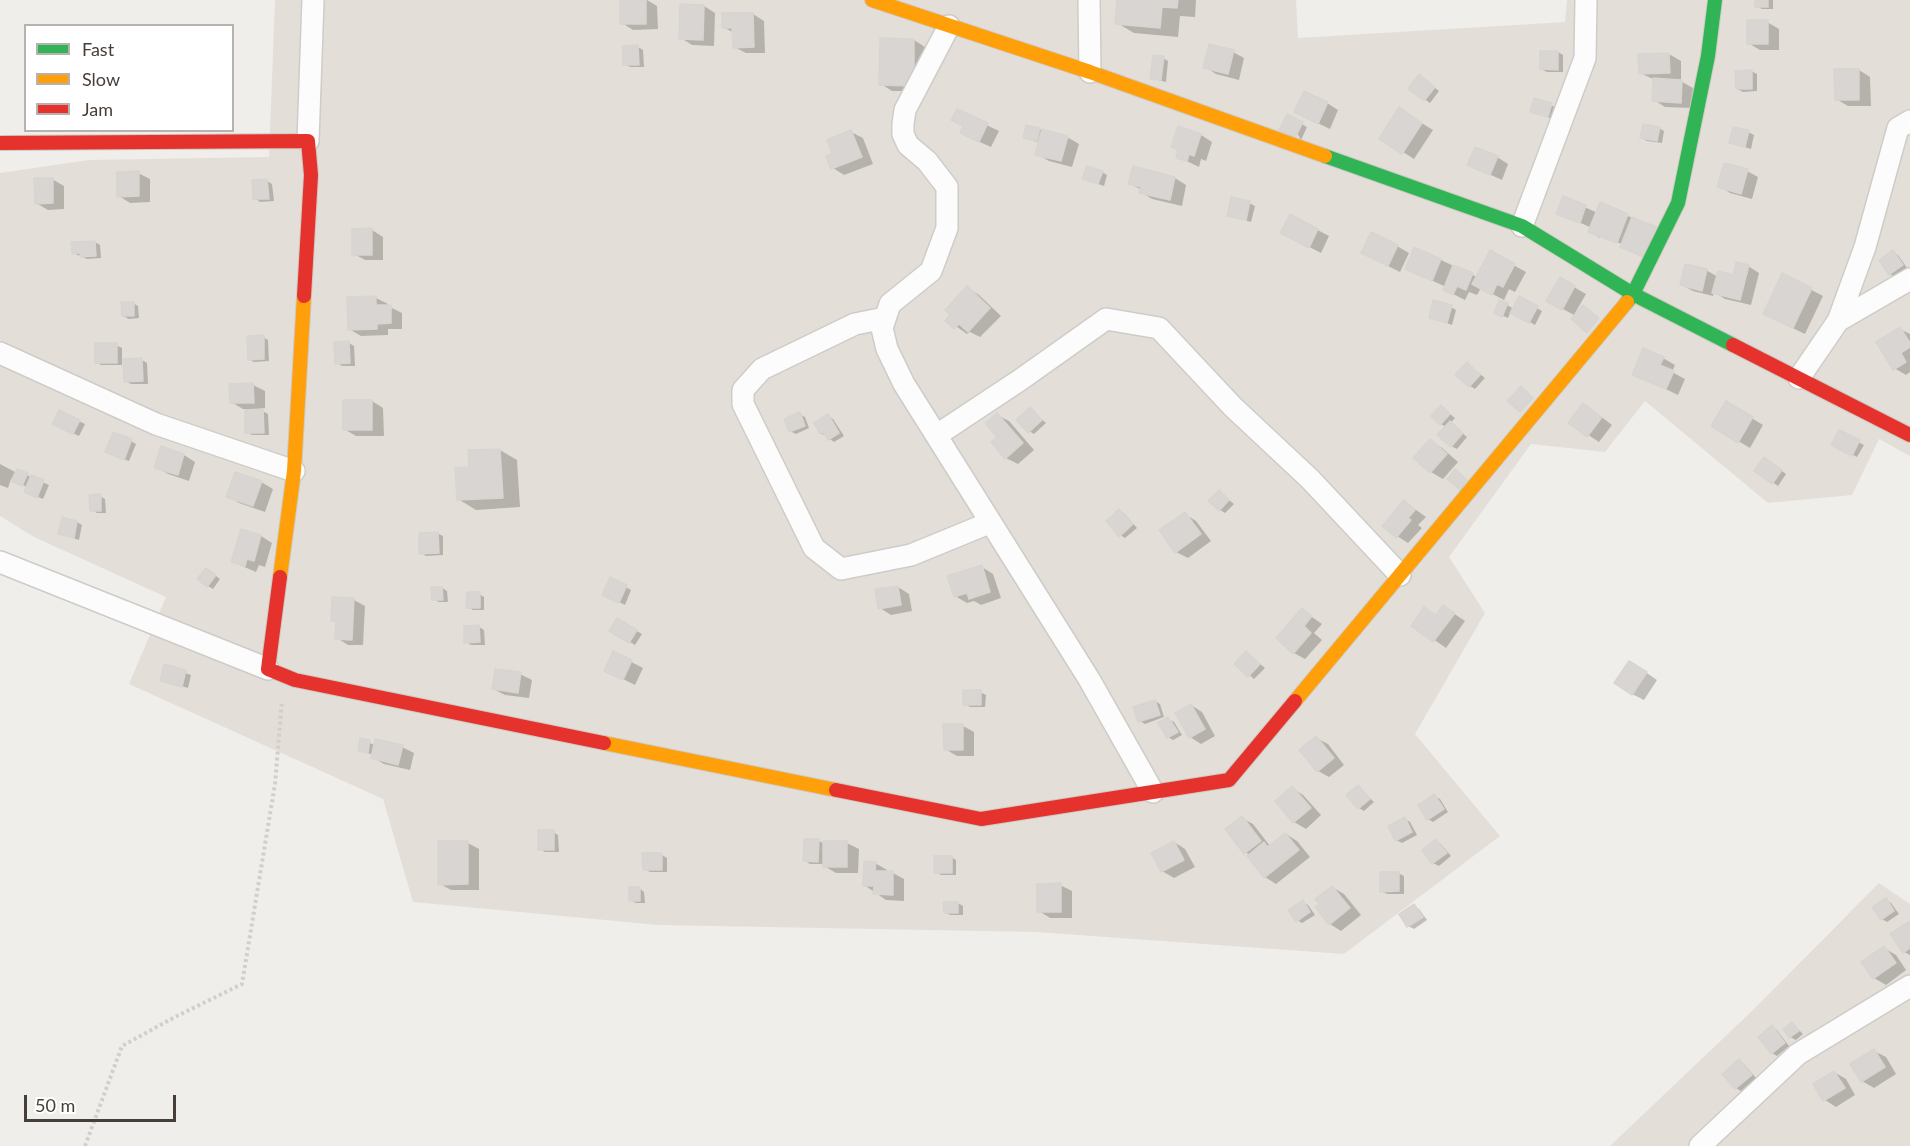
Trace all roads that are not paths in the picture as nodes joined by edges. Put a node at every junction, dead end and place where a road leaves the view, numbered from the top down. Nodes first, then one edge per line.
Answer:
1 (313, 0) edge
2 (872, 0) edge
3 (1089, 0) edge
4 (1586, 0) edge
5 (1715, 0) edge
6 (949, 26) junction
7 (1090, 72) junction
8 (1910, 121) edge
9 (308, 141) junction
10 (0, 143) edge
11 (1522, 226) junction
12 (1910, 279) edge
13 (1634, 294) junction
14 (885, 318) junction
15 (1838, 321) junction
16 (0, 353) edge
17 (1798, 378) junction
18 (937, 435) junction
19 (1910, 435) edge
20 (294, 471) junction
21 (989, 524) junction
22 (0, 562) edge
23 (1400, 575) junction
24 (276, 673) junction
25 (1153, 792) junction
26 (1910, 986) edge
27 (1700, 1146) edge

1 - 9 street
2 - 6 street
3 - 7 street
4 - 11 street
5 - 13 street
6 - 7 street
6 - 14 street
7 - 11 street
8 - 15 street
9 - 10 street
9 - 20 street
11 - 13 street
12 - 15 street
13 - 17 street
13 - 23 street
14 - 18 street
14 - 21 street
15 - 17 street
16 - 20 street
17 - 19 street
18 - 21 street
18 - 23 street
20 - 24 street
21 - 25 street
22 - 24 street
23 - 25 street
24 - 25 street
26 - 27 street

